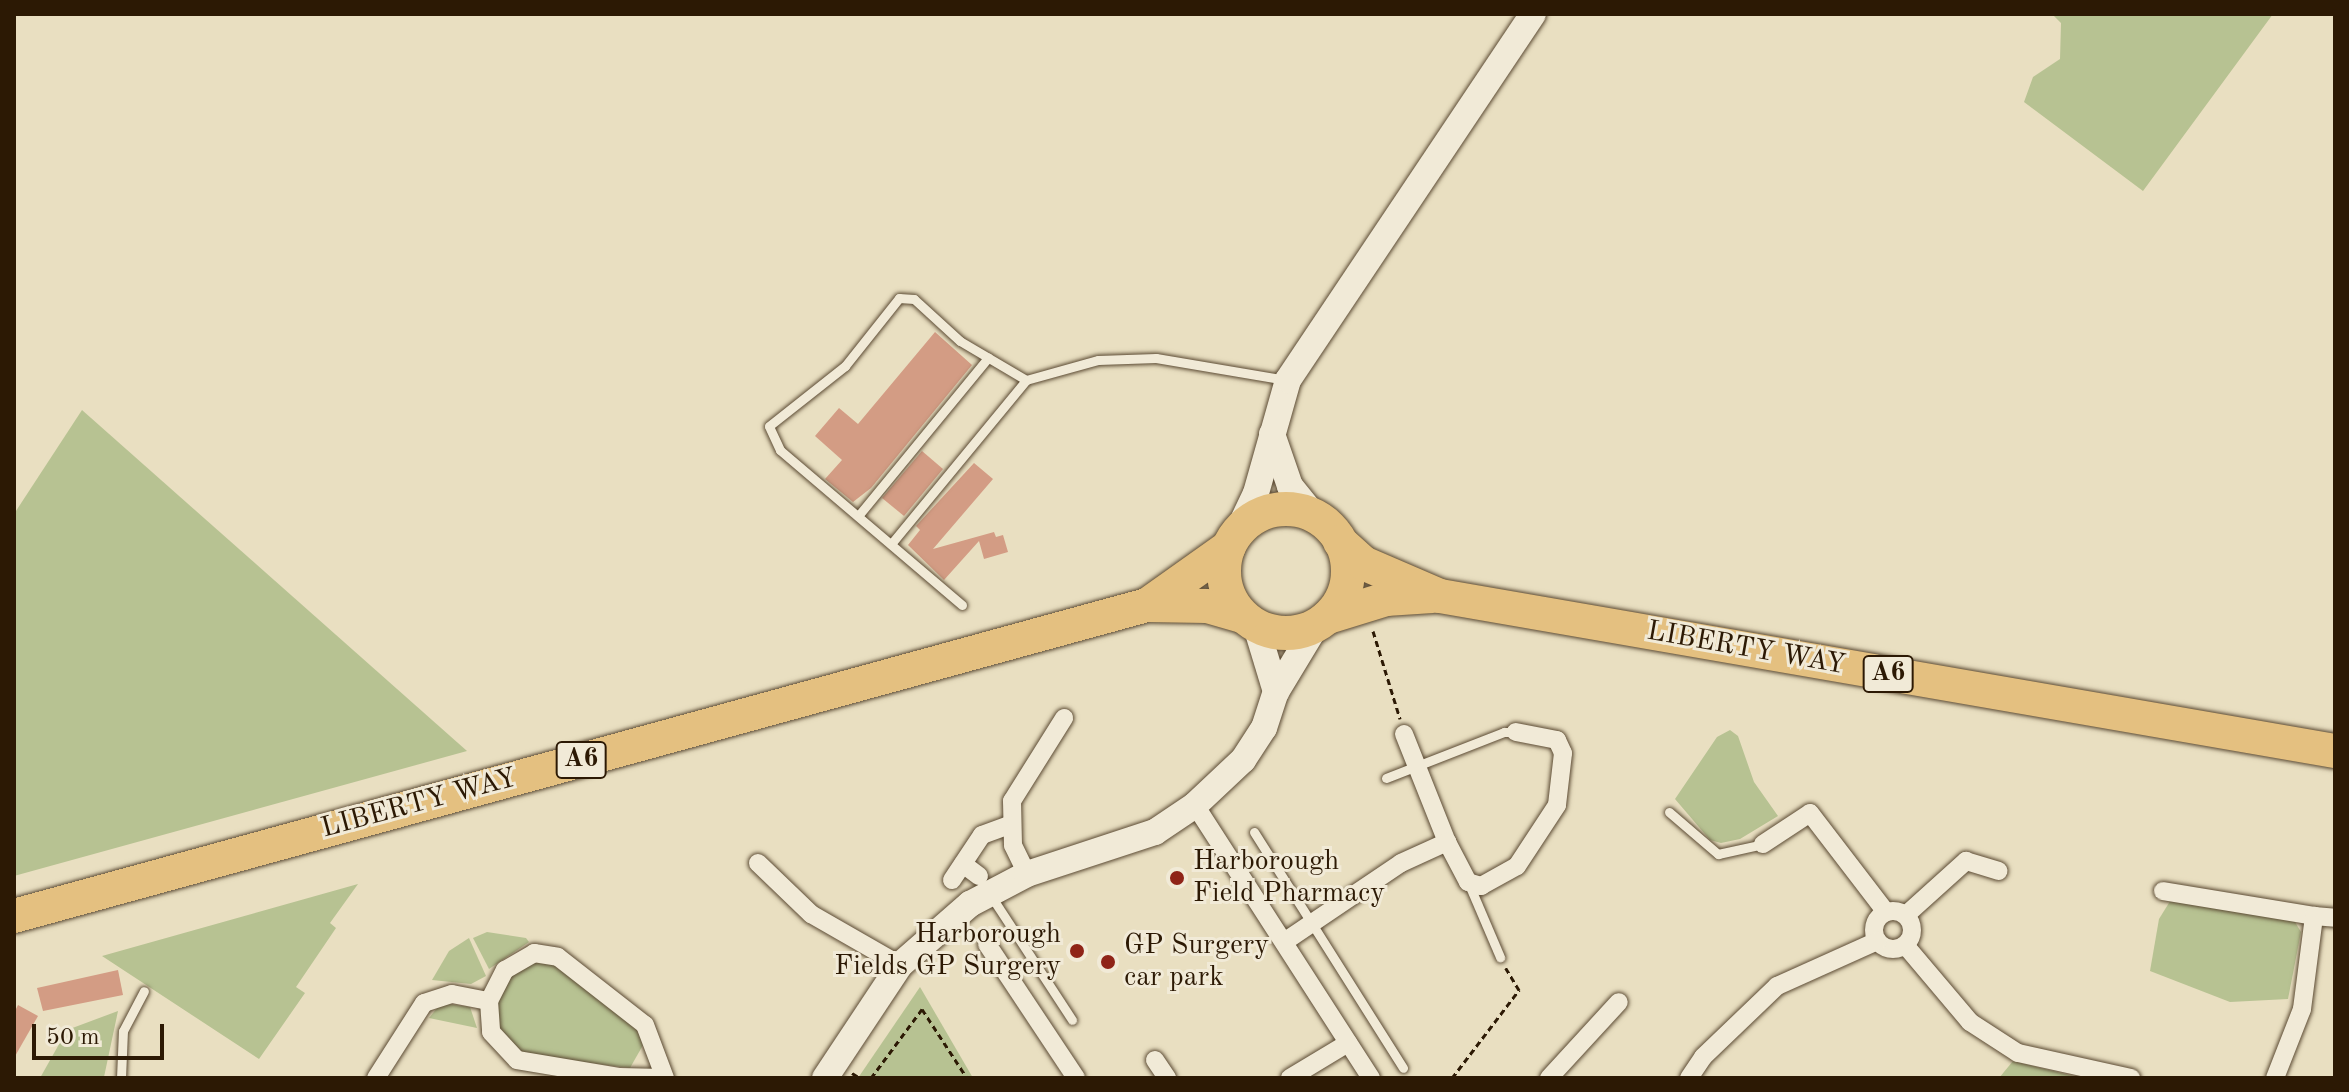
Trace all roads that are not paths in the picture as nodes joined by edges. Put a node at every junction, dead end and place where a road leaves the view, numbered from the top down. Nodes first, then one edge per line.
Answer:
1 (1533, 14) edge
2 (988, 358) junction
3 (1026, 380) junction
4 (1288, 380) junction
5 (1272, 434) junction
6 (858, 516) junction
7 (1314, 516) junction
8 (1233, 540) junction
9 (1340, 542) junction
10 (891, 544) junction
11 (1440, 596) junction
12 (962, 605) dead end
13 (1147, 605) junction
14 (1249, 621) junction
15 (1322, 622) junction
16 (1276, 692) junction
17 (1064, 718) dead end
18 (1516, 732) joint
19 (1404, 734) road end
20 (2335, 751) edge
21 (1417, 767) junction
22 (1386, 778) dead end
23 (1195, 805) junction
24 (1669, 812) dead end
25 (1009, 825) junction
26 (1254, 832) dead end
27 (1447, 842) junction
28 (1763, 844) joint
29 (758, 863) dead end
30 (1998, 871) dead end
31 (1027, 874) junction
32 (1468, 882) junction
33 (984, 884) junction
34 (2163, 891) dead end
35 (1886, 912) junction
36 (1906, 915) junction
37 (14, 916) edge
38 (2314, 916) junction
39 (2335, 918) edge
40 (1311, 924) junction
41 (1877, 941) junction
42 (1284, 942) junction
43 (987, 944) dead end
44 (1905, 945) junction
45 (1500, 957) road end
46 (900, 965) junction
47 (144, 991) dead end
48 (489, 1001) junction
49 (1619, 1002) dead end
50 (1072, 1020) dead end
51 (1348, 1043) junction
52 (1155, 1060) dead end
53 (1403, 1068) dead end
54 (121, 1078) edge
55 (376, 1078) edge
56 (664, 1078) edge
57 (825, 1078) edge
58 (1076, 1078) edge
59 (1167, 1078) edge
60 (1290, 1078) edge
61 (1371, 1078) edge
62 (1549, 1078) edge
63 (1689, 1078) edge
64 (2131, 1078) edge
65 (2275, 1078) edge

1 - 4 street
2 - 3 lane
2 - 6 lane
2 - 6 lane
3 - 4 lane
3 - 10 lane
4 - 5 street
5 - 7 street
5 - 8 street
6 - 10 lane
7 - 8 highway
7 - 9 highway
8 - 13 highway, LIBERTY WAY / A6
8 - 14 highway
9 - 11 highway, LIBERTY WAY / A6
9 - 15 highway
10 - 12 lane
11 - 15 highway, LIBERTY WAY / A6
11 - 20 highway, LIBERTY WAY / A6
13 - 14 highway, LIBERTY WAY / A6
13 - 37 highway, LIBERTY WAY / A6
14 - 15 highway
14 - 16 street
15 - 16 street
16 - 23 street
17 - 25 street
18 - 21 lane
18 - 32 street
19 - 21 street
21 - 22 lane
21 - 27 street
23 - 31 street
23 - 42 street
24 - 28 lane
25 - 31 street
25 - 33 street
26 - 40 lane
27 - 32 street
27 - 40 street
28 - 35 street
29 - 46 street
30 - 36 street
31 - 33 street
32 - 45 lane
33 - 46 street
33 - 50 lane
34 - 38 street
35 - 36 street
35 - 41 street
36 - 44 street
38 - 39 street
38 - 65 street
40 - 42 street
40 - 53 lane
41 - 44 street
41 - 63 street
42 - 51 street
43 - 58 street
44 - 64 street
46 - 57 street
47 - 54 lane
48 - 55 street
48 - 56 street
48 - 56 street
49 - 62 street
51 - 60 street
51 - 61 street
52 - 59 street

